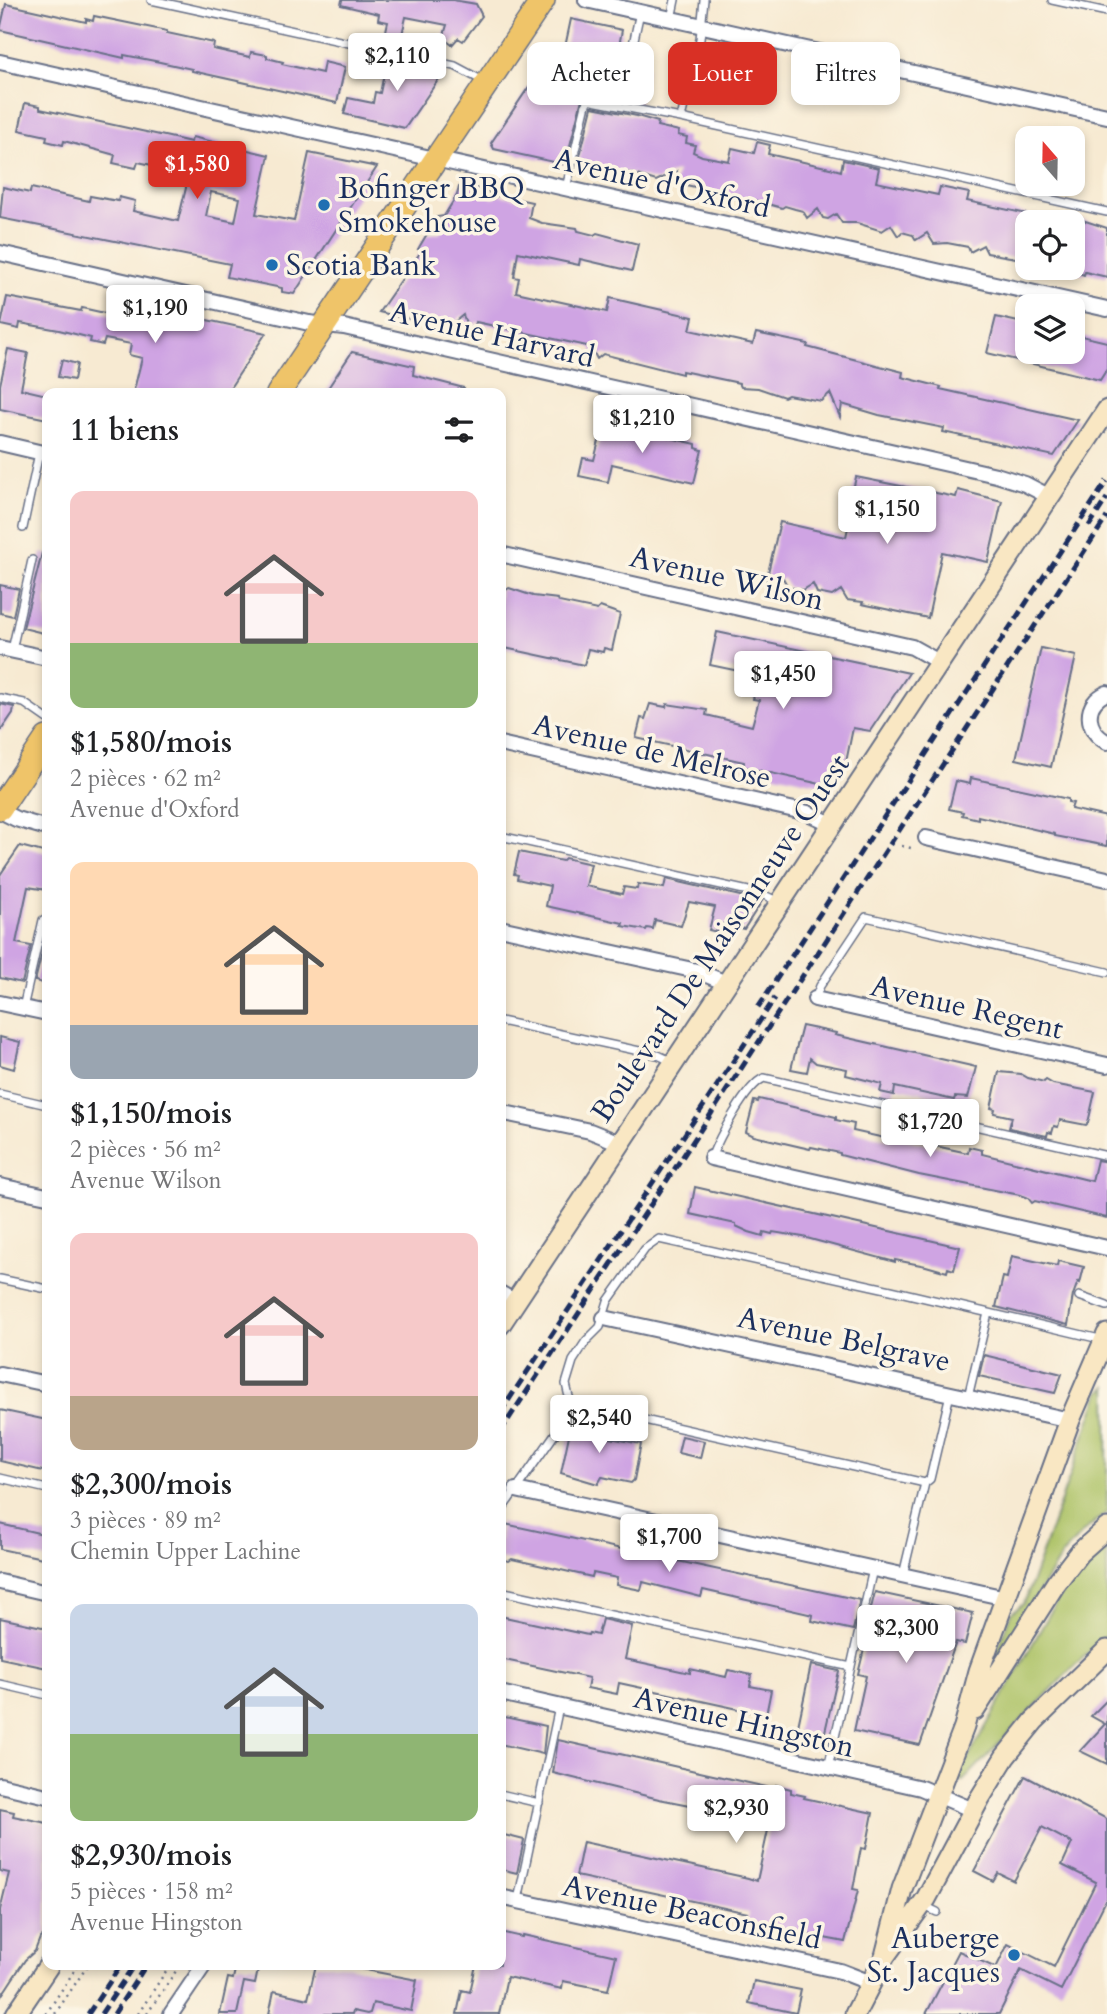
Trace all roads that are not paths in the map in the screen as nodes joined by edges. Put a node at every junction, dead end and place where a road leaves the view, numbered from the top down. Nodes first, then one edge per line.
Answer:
1 (151, 0) edge
2 (543, 0) edge
3 (586, 0) edge
4 (675, 0) edge
5 (705, 0) edge
6 (1052, 0) edge
7 (640, 12) junction
8 (1107, 12) edge
9 (671, 19) junction
10 (702, 26) junction
11 (633, 42) edge
12 (0, 62) edge
13 (487, 83) junction
14 (1107, 116) edge
15 (681, 118) junction
16 (436, 159) junction
17 (566, 188) junction
18 (1107, 212) edge
19 (0, 253) edge
20 (1107, 309) edge
21 (325, 324) junction
22 (282, 388) edge
23 (1107, 410) edge
24 (0, 443) edge
25 (42, 453) edge
26 (42, 457) edge
27 (1050, 497) junction
28 (23, 528) dead end
29 (506, 555) edge
30 (32, 560) dead end
31 (6, 649) edge
32 (42, 657) edge
33 (939, 662) junction
34 (1107, 693) edge
35 (0, 698) edge
36 (42, 716) edge
37 (1107, 742) edge
38 (506, 745) edge
39 (42, 746) edge
40 (0, 809) edge
41 (832, 824) junction
42 (42, 827) edge
43 (506, 837) edge
44 (926, 838) dead end
45 (1107, 879) edge
46 (780, 902) junction
47 (42, 924) edge
48 (506, 929) edge
49 (1107, 972) edge
50 (726, 983) junction
51 (815, 999) joint
52 (0, 1003) edge
53 (23, 1008) junction
54 (42, 1012) edge
55 (506, 1022) edge
56 (674, 1063) junction
57 (1107, 1065) edge
58 (0, 1094) edge
59 (42, 1104) edge
60 (506, 1117) edge
61 (620, 1143) junction
62 (1107, 1156) edge
63 (711, 1158) joint
64 (0, 1186) edge
65 (42, 1195) edge
66 (1107, 1248) edge
67 (0, 1279) edge
68 (42, 1288) edge
69 (1079, 1296) dead end
70 (508, 1297) edge
71 (1107, 1306) edge
72 (988, 1313) junction
73 (604, 1318) junction
74 (1106, 1337) edge
75 (1101, 1365) edge
76 (0, 1374) edge
77 (42, 1383) edge
78 (950, 1393) junction
79 (968, 1397) junction
80 (573, 1404) junction
81 (1070, 1420) junction
82 (0, 1478) edge
83 (925, 1483) junction
84 (42, 1488) edge
85 (516, 1490) junction
86 (506, 1504) edge
87 (1107, 1528) edge
88 (873, 1569) junction
89 (904, 1575) junction
90 (0, 1583) edge
91 (42, 1592) edge
92 (506, 1592) edge
93 (1006, 1598) junction
94 (1107, 1650) edge
95 (851, 1667) junction
96 (0, 1684) edge
97 (42, 1694) edge
98 (506, 1694) edge
99 (559, 1707) junction
100 (964, 1727) junction
101 (828, 1768) junction
102 (0, 1785) edge
103 (42, 1795) edge
104 (506, 1795) edge
105 (939, 1795) junction
106 (539, 1802) junction
107 (973, 1810) junction
108 (506, 1897) edge
109 (518, 1900) junction
110 (885, 1956) junction
111 (46, 1970) edge
112 (201, 1970) edge
113 (871, 1983) junction
114 (16, 2014) edge
115 (171, 2014) edge
116 (855, 2014) edge

1 - 13 lane
2 - 13 main road
3 - 7 street
4 - 9 lane
5 - 10 lane
6 - 8 lane
7 - 9 street
7 - 11 lane
9 - 10 street
10 - 14 street
10 - 15 lane
12 - 16 street, Avenue d'Oxford
13 - 16 main road
15 - 17 lane
15 - 18 lane
16 - 17 street, Avenue d'Oxford
16 - 21 main road
17 - 20 street, Avenue d'Oxford
19 - 21 street, Avenue Harvard
21 - 22 main road
21 - 27 street, Avenue Harvard
23 - 27 main road, Boulevard De Maisonneuve Ouest
24 - 25 street
26 - 28 lane
27 - 33 main road, Boulevard De Maisonneuve Ouest
29 - 33 street, Avenue Wilson
30 - 31 lane
31 - 32 street
33 - 41 main road, Boulevard De Maisonneuve Ouest
34 - 37 street
35 - 36 lane
38 - 41 street, Avenue de Melrose
39 - 40 main road
40 - 42 street
41 - 46 main road, Boulevard De Maisonneuve Ouest
43 - 46 lane
44 - 45 street
46 - 50 main road, Boulevard De Maisonneuve Ouest
47 - 53 lane
48 - 50 street
49 - 51 lane
50 - 56 main road, Boulevard De Maisonneuve Ouest
51 - 57 street, Avenue Regent
52 - 53 street
53 - 54 street
55 - 56 lane
56 - 61 main road, Boulevard De Maisonneuve Ouest
58 - 59 lane
60 - 61 street
61 - 70 main road, Boulevard De Maisonneuve Ouest
62 - 63 lane
63 - 66 street
64 - 65 street
67 - 68 lane
69 - 71 lane
72 - 73 lane
72 - 74 lane
72 - 79 lane
73 - 78 street, Avenue Belgrave
73 - 80 lane
74 - 75 main road
75 - 81 main road
76 - 77 street
78 - 79 street, Avenue Belgrave
78 - 83 lane
79 - 81 street, Avenue Belgrave
80 - 83 lane
80 - 85 lane
81 - 93 main road
82 - 84 lane
83 - 89 lane
85 - 86 lane
85 - 88 street
87 - 100 main road
88 - 89 street
88 - 95 lane
89 - 93 street
90 - 91 street
92 - 95 lane
93 - 100 main road
94 - 107 main road
95 - 101 lane
96 - 97 lane
98 - 99 street, Avenue Hingston
99 - 101 street, Avenue Hingston
99 - 106 lane
100 - 105 main road
101 - 105 street, Avenue Hingston
102 - 103 street
104 - 106 lane
105 - 107 street, Avenue Hingston
105 - 110 main road
106 - 109 lane
107 - 110 main road
108 - 109 street, Avenue Beaconsfield
109 - 113 street, Avenue Beaconsfield
110 - 113 main road
111 - 114 main road
112 - 115 street
113 - 116 main road

